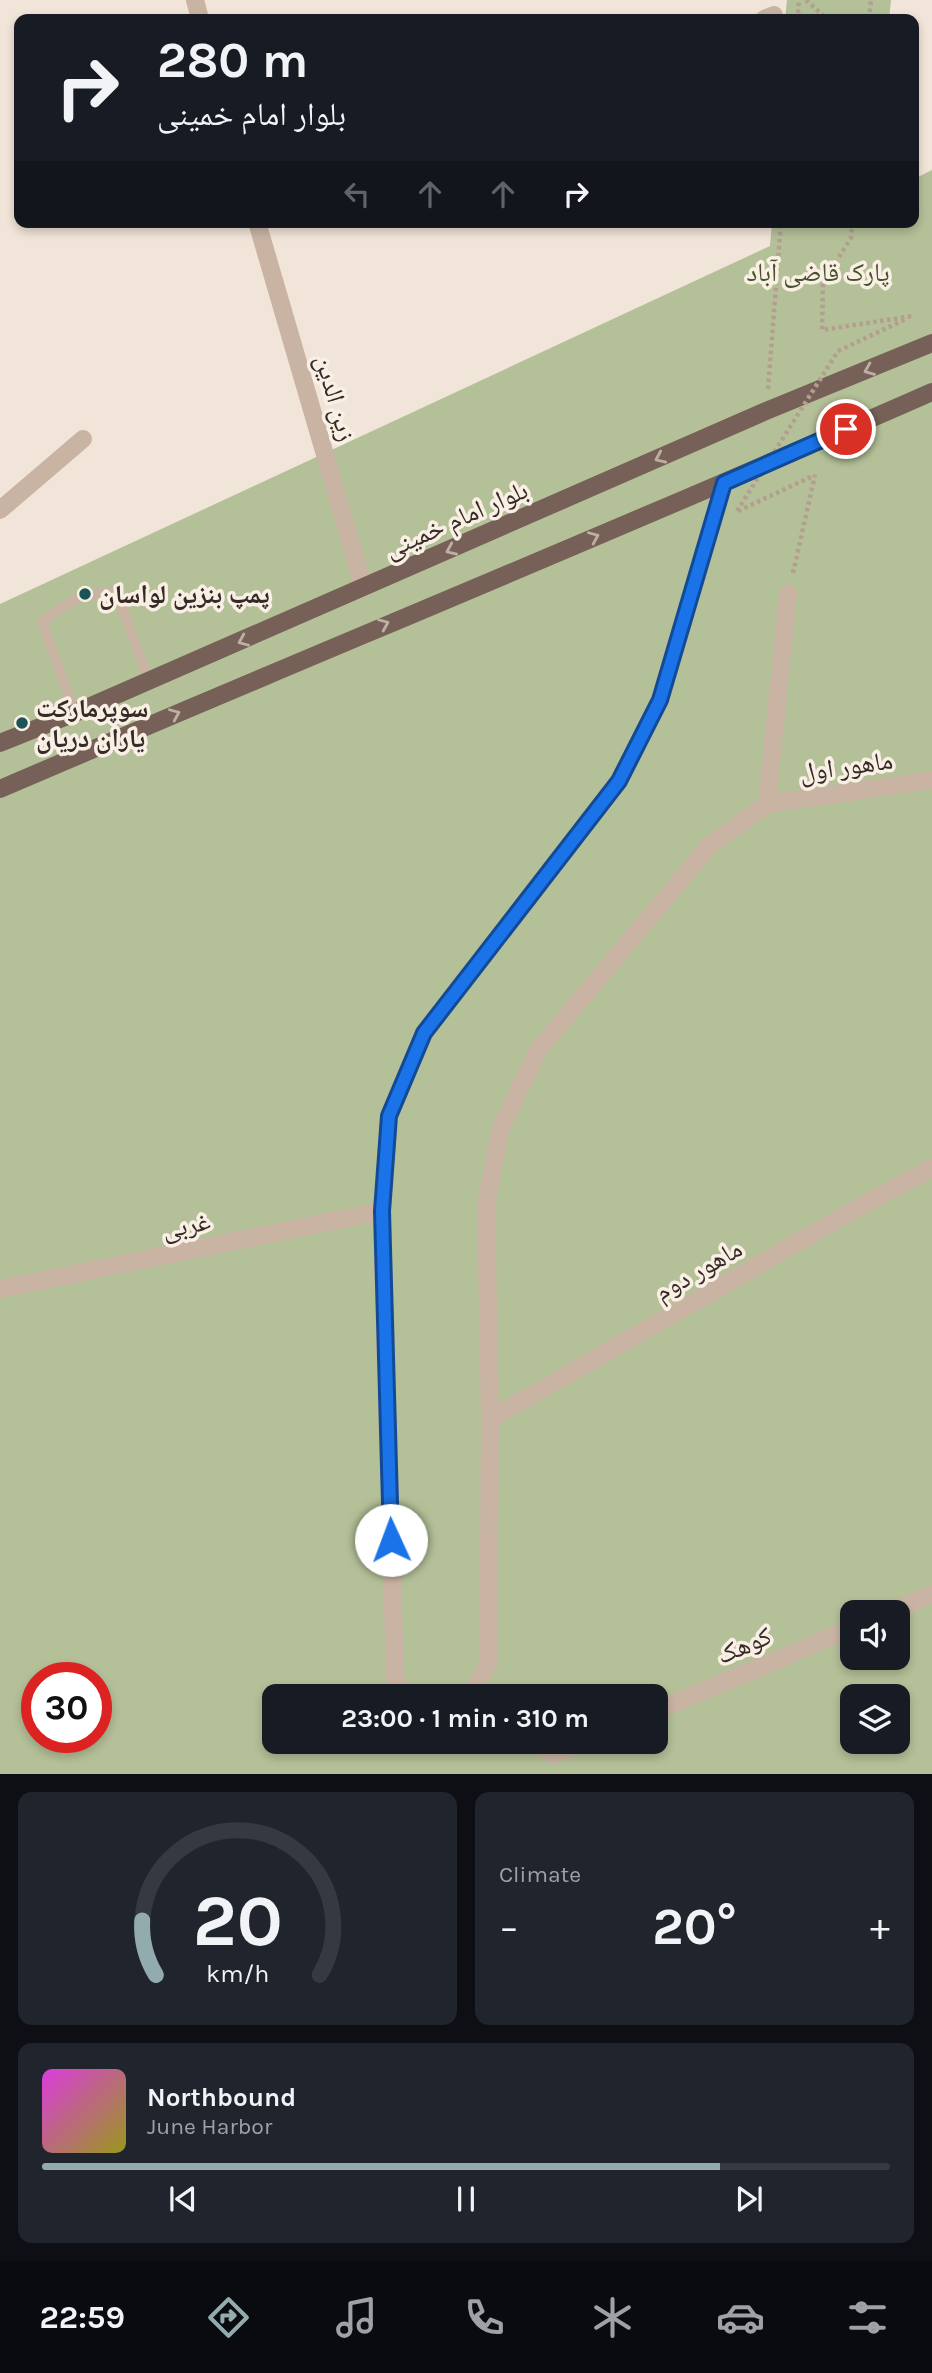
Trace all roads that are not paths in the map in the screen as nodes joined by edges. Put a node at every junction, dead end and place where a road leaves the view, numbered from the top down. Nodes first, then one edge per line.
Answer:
1 (259, 228) edge
2 (932, 343) edge
3 (932, 392) edge
4 (83, 439) dead end
5 (724, 483) junction
6 (0, 510) edge
7 (364, 589) junction
8 (788, 594) road end
9 (149, 681) junction
10 (75, 713) junction
11 (0, 743) edge
12 (932, 780) edge
13 (0, 789) edge
14 (767, 804) junction
15 (932, 1168) edge
16 (382, 1211) junction
17 (0, 1290) edge
18 (490, 1419) junction
19 (932, 1594) edge
20 (910, 1604) edge
21 (840, 1633) edge
22 (399, 1684) edge
23 (476, 1684) edge
24 (668, 1706) edge

1 - 7 street, زین الدین
2 -> 7 main road, بلوار امام خمینی
3 - 5 main road
4 - 6 street
13 -> 5 main road
5 - 16 street
7 -> 9 main road, بلوار امام خمینی
8 - 14 street
9 - 10 main road, بلوار امام خمینی
9 - 10 lane
10 - 11 main road, بلوار امام خمینی
12 - 14 street, ماهور اول
14 - 18 street
15 - 18 street, ماهور دوم
16 - 17 street, غربی
16 - 22 street
18 - 23 street
19 - 20 street
21 - 24 street, کوهک

